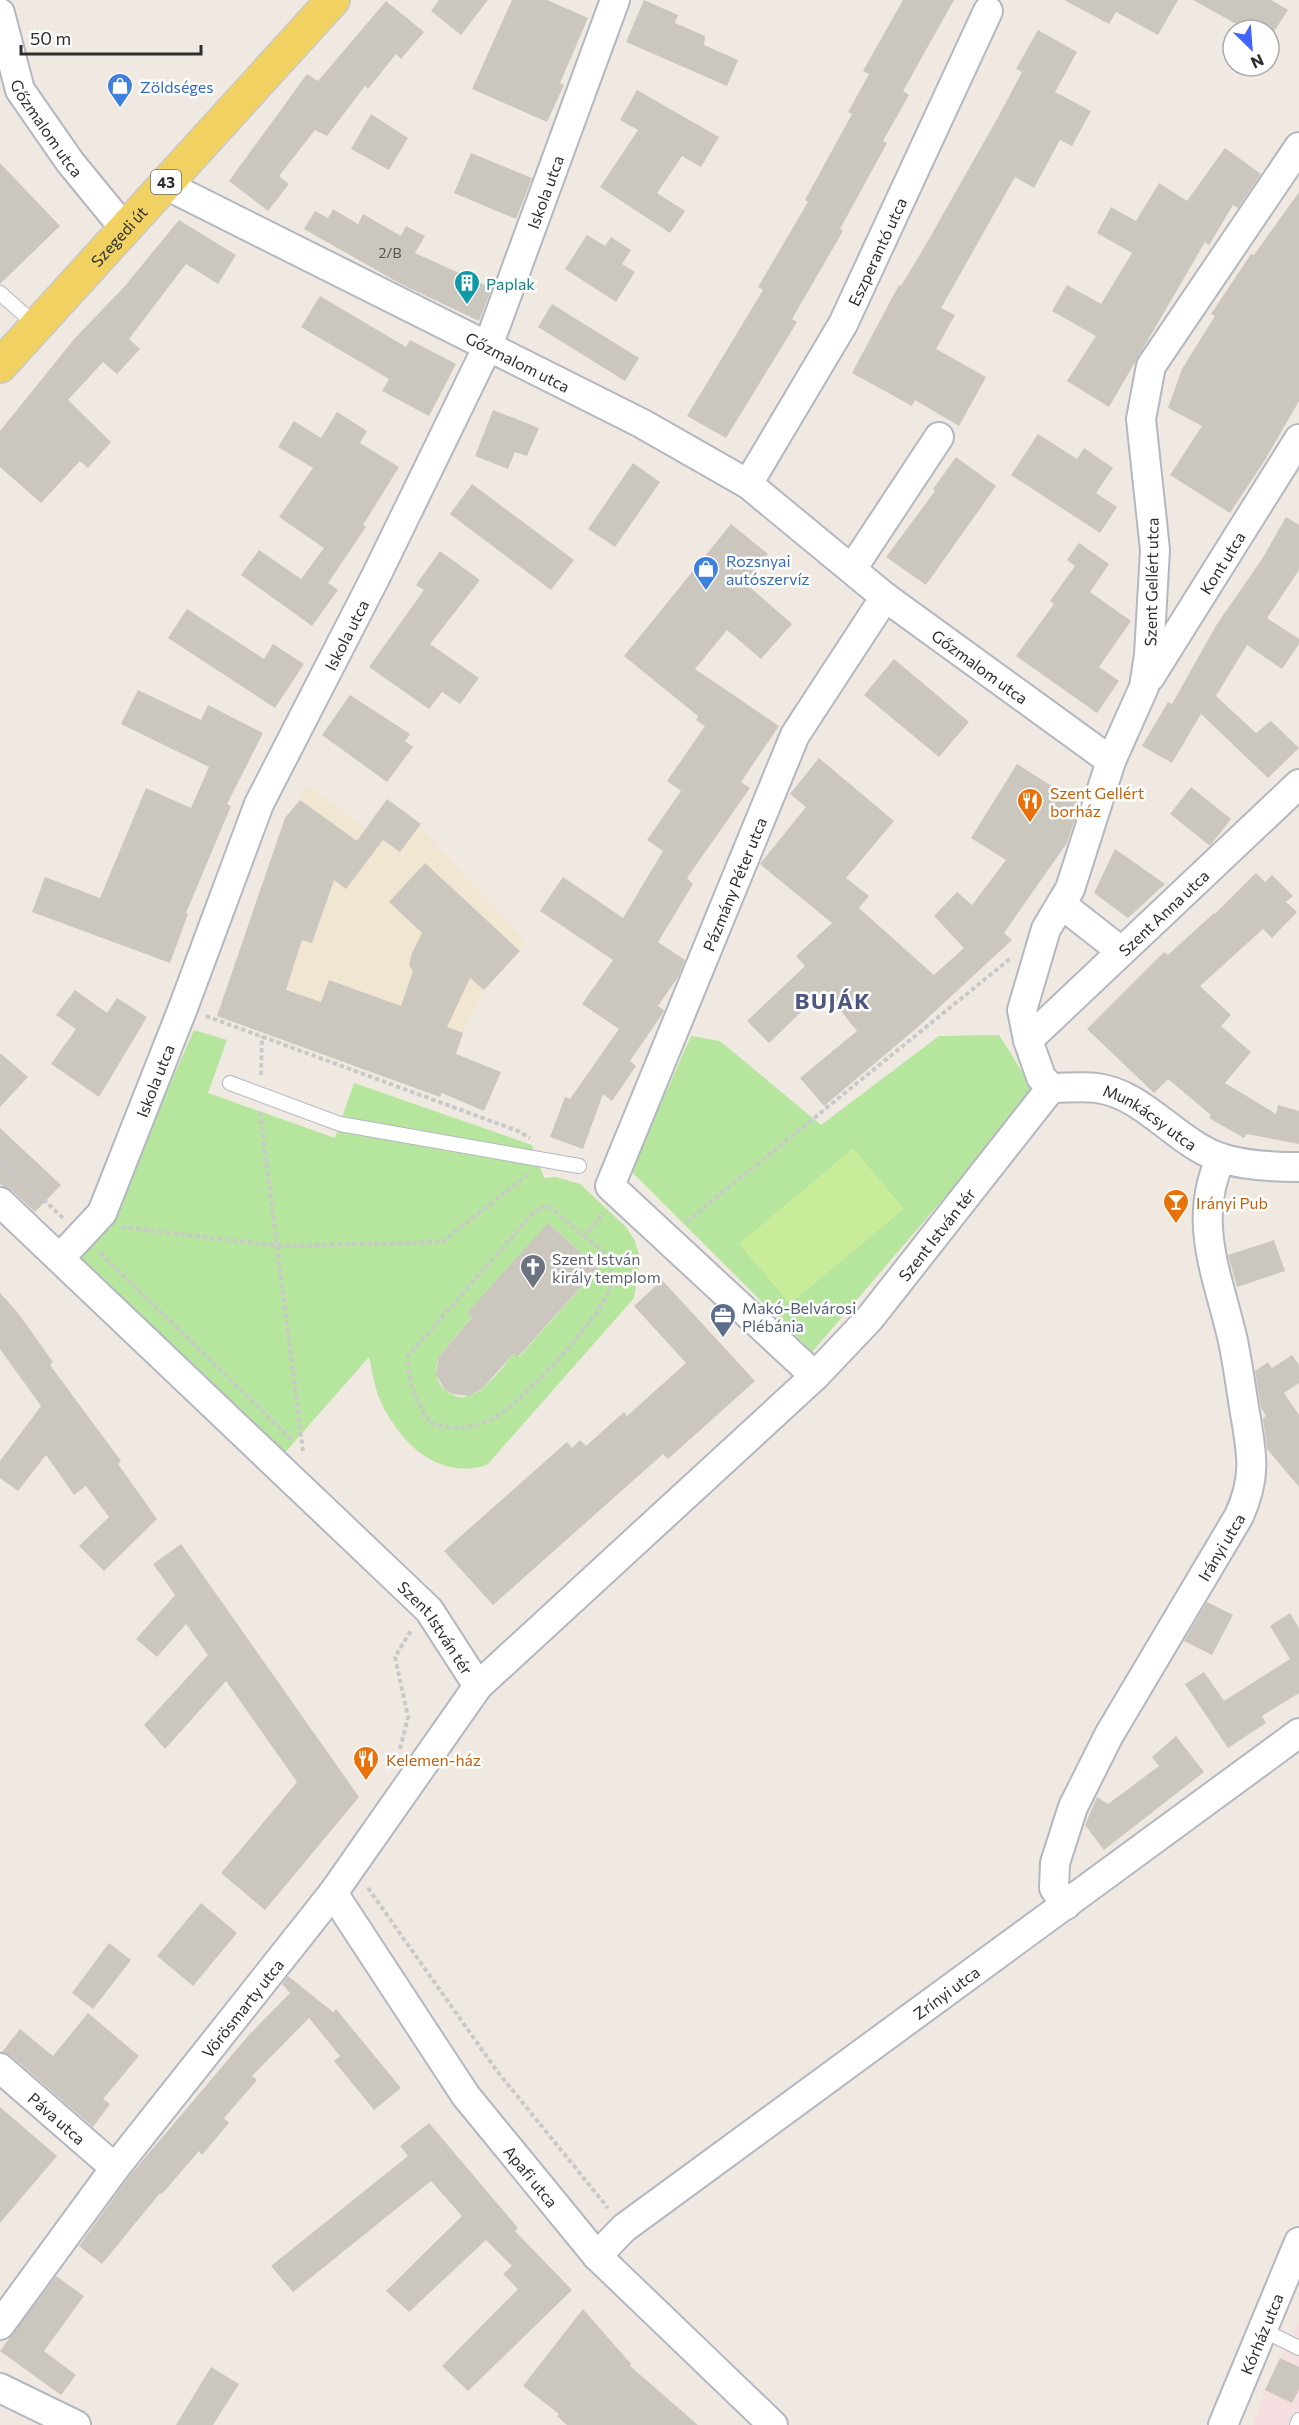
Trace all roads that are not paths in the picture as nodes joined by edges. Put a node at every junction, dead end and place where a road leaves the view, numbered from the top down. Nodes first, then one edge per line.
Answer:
1 (333, 0) edge
2 (615, 0) edge
3 (988, 11) dead end
4 (0, 13) edge
5 (1299, 147) edge
6 (164, 184) junction
7 (124, 228) junction
8 (0, 293) edge
9 (37, 326) junction
10 (488, 346) junction
11 (0, 366) edge
12 (939, 437) dead end
13 (1299, 439) edge
14 (748, 484) junction
15 (852, 569) junction
16 (885, 597) junction
17 (1144, 687) junction
18 (1111, 761) junction
19 (1296, 792) edge
20 (1061, 904) junction
21 (1121, 951) junction
22 (1028, 1040) junction
23 (230, 1083) dead end
24 (1051, 1088) junction
25 (1221, 1158) junction
26 (579, 1166) dead end
27 (1299, 1167) edge
28 (0, 1202) edge
29 (60, 1258) junction
30 (815, 1376) junction
31 (478, 1686) junction
32 (1299, 1733) edge
33 (333, 1893) junction
34 (1066, 1905) junction
35 (0, 2068) edge
36 (115, 2168) junction
37 (1299, 2242) edge
38 (597, 2256) junction
39 (0, 2325) edge
40 (1263, 2330) junction
41 (1299, 2348) edge
42 (0, 2388) edge
43 (1299, 2420) edge
44 (76, 2425) edge
45 (773, 2425) edge
46 (1223, 2425) edge
47 (1297, 2425) edge

1 - 6 main road, Szegedi út / 43
2 - 10 street, Iskola utca
3 - 14 street, Eszperantó utca
4 - 7 street, Gőzmalom utca
5 - 17 street, Szent Gellért utca
6 - 7 main road, Szegedi út / 43
6 - 10 street, Gőzmalom utca
7 - 9 main road, Szegedi út / 43
8 - 9 lane
9 - 11 main road, Szegedi út / 43
10 - 14 street, Gőzmalom utca
10 - 29 street, Iskola utca
12 - 15 street
13 - 17 street, Kont utca
14 - 15 street, Gőzmalom utca
15 - 16 street, Gőzmalom utca
16 - 18 street, Gőzmalom utca
16 - 30 street, Pázmány Péter utca
17 - 18 street, Szent Gellért utca
18 - 20 street, Szent Gellért utca
19 - 21 street, Szent Anna utca
20 - 21 street
20 - 22 street, Szent Gellért utca
21 - 22 street, Szent Anna utca
22 - 24 street
23 - 26 lane
24 - 25 street, Munkácsy utca
24 - 30 street, Szent István tér
25 - 27 street, Munkácsy utca
25 - 34 street, Irányi utca
28 - 29 street, Szent István tér
29 - 31 street, Szent István tér
30 - 31 street, Szent István tér
31 - 33 street, Vörösmarty utca
32 - 34 street, Zrínyi utca
33 - 36 street, Vörösmarty utca
33 - 38 street, Apafi utca
34 - 38 street, Zrínyi utca
35 - 36 street, Páva utca
36 - 39 street, Vörösmarty utca
37 - 40 street, Kórház utca
38 - 45 street, Apafi utca
40 - 41 lane
40 - 46 street, Kórház utca
42 - 44 street
43 - 47 lane

